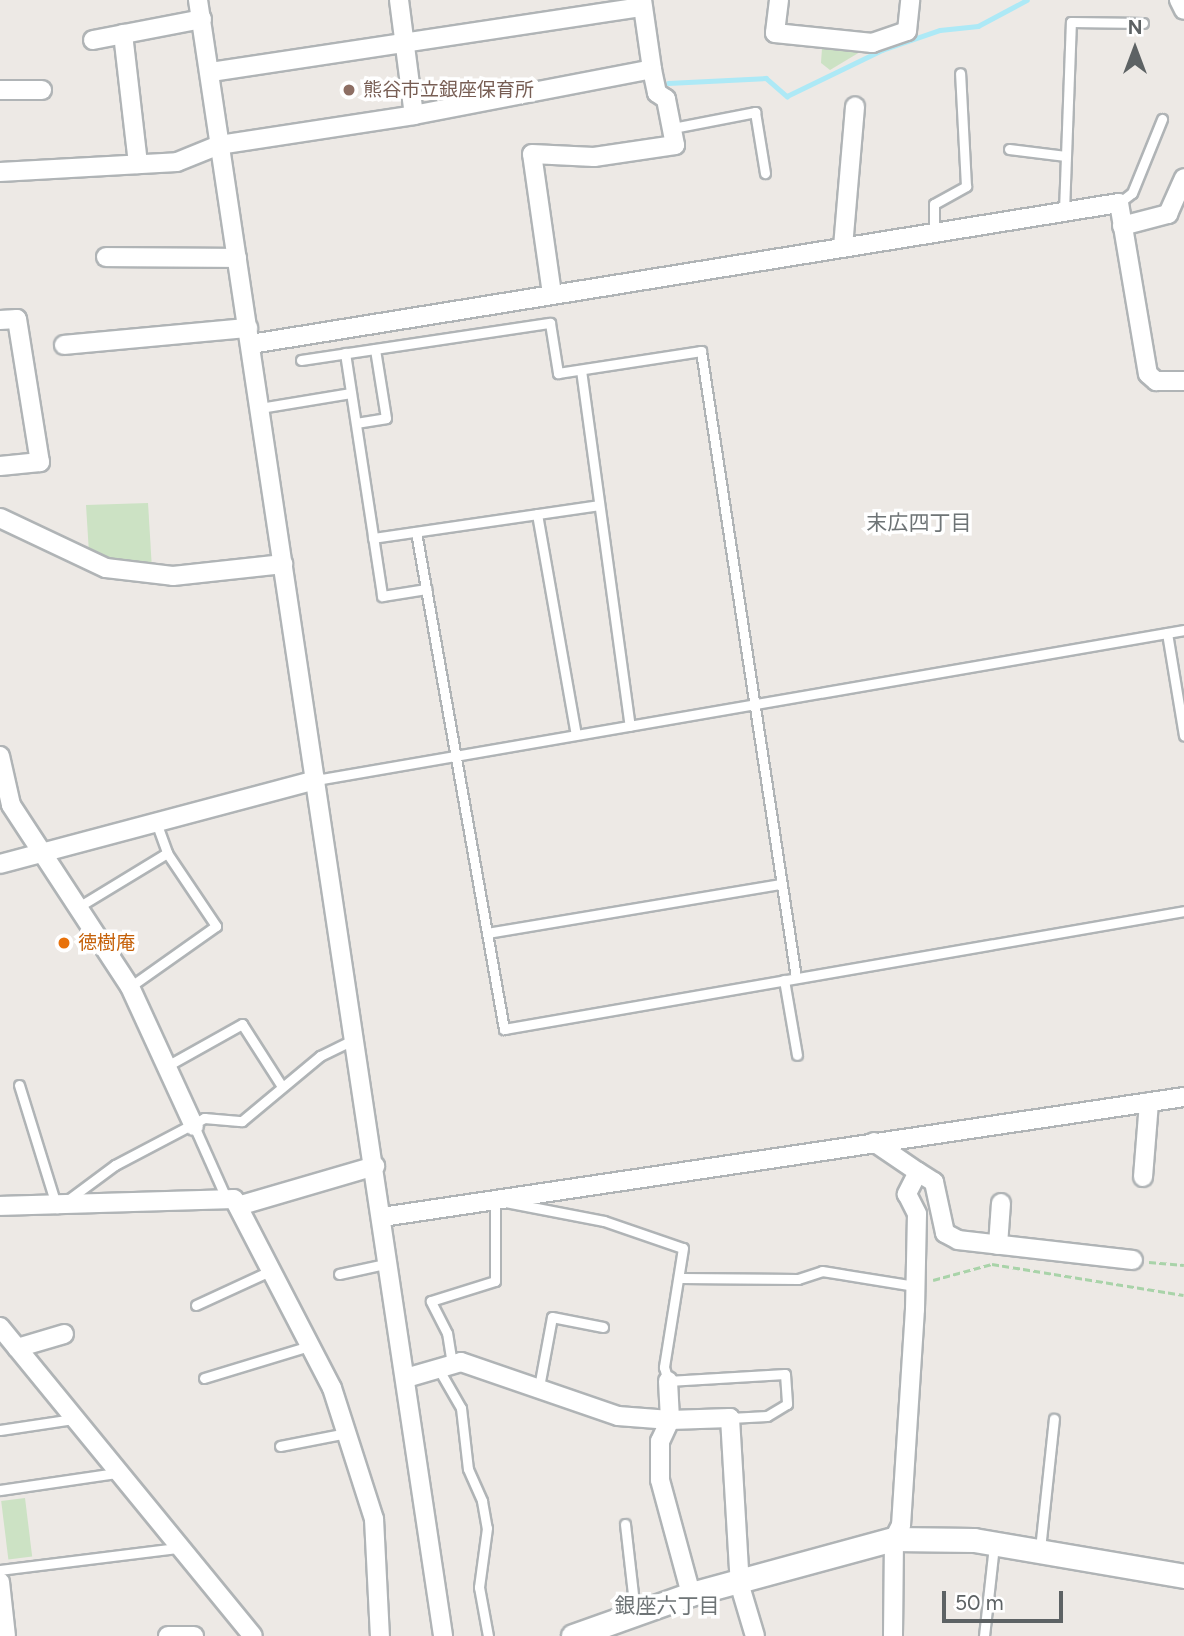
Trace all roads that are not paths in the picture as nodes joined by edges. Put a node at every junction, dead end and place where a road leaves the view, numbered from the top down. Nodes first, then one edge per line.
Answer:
1 (198, 0) edge
2 (399, 0) edge
3 (779, 0) edge
4 (909, 0) edge
5 (1179, 0) edge
6 (642, 4) edge
7 (1184, 10) edge
8 (202, 19) junction
9 (1143, 23) dead end
10 (123, 34) junction
11 (93, 40) dead end
12 (404, 42) junction
13 (652, 69) junction
14 (211, 72) junction
15 (960, 73) dead end
16 (0, 90) edge
17 (42, 90) dead end
18 (855, 107) dead end
19 (414, 115) junction
20 (1162, 119) dead end
21 (673, 128) junction
22 (219, 145) junction
23 (1009, 149) dead end
24 (1066, 156) junction
25 (138, 164) junction
26 (0, 172) edge
27 (765, 173) dead end
28 (1184, 178) edge
29 (1119, 203) junction
30 (1064, 211) junction
31 (1122, 226) junction
32 (934, 235) junction
33 (843, 247) junction
34 (106, 257) dead end
35 (237, 258) junction
36 (552, 294) junction
37 (0, 320) edge
38 (249, 336) junction
39 (64, 345) dead end
40 (376, 349) junction
41 (345, 353) junction
42 (301, 360) dead end
43 (581, 370) junction
44 (1184, 381) edge
45 (351, 393) junction
46 (260, 408) junction
47 (356, 423) junction
48 (0, 466) edge
49 (599, 505) junction
50 (537, 514) junction
51 (0, 518) edge
52 (416, 532) junction
53 (373, 538) junction
54 (283, 564) junction
55 (426, 589) junction
56 (1184, 630) edge
57 (1167, 633) junction
58 (755, 704) junction
59 (630, 726) junction
60 (576, 735) junction
61 (1184, 736) edge
62 (0, 756) edge
63 (456, 756) junction
64 (316, 780) junction
65 (156, 822) junction
66 (39, 853) junction
67 (167, 853) junction
68 (0, 864) edge
69 (781, 884) junction
70 (74, 910) junction
71 (1184, 911) edge
72 (487, 933) junction
73 (796, 978) junction
74 (784, 980) junction
75 (130, 987) junction
76 (355, 1039) junction
77 (797, 1055) dead end
78 (167, 1066) junction
79 (19, 1085) dead end
80 (281, 1085) junction
81 (1184, 1097) edge
82 (1149, 1102) junction
83 (194, 1126) junction
84 (874, 1142) junction
85 (375, 1166) junction
86 (918, 1172) junction
87 (1143, 1177) dead end
88 (495, 1200) junction
89 (232, 1202) junction
90 (1001, 1203) dead end
91 (0, 1206) edge
92 (57, 1208) junction
93 (382, 1217) junction
94 (998, 1245) junction
95 (1133, 1260) road end
96 (389, 1263) junction
97 (272, 1270) junction
98 (339, 1274) dead end
99 (681, 1278) junction
100 (915, 1286) junction
101 (196, 1305) dead end
102 (0, 1327) edge
103 (603, 1327) dead end
104 (64, 1334) dead end
105 (309, 1346) junction
106 (17, 1348) junction
107 (445, 1366) junction
108 (204, 1378) dead end
109 (405, 1378) junction
110 (668, 1381) junction
111 (539, 1387) junction
112 (730, 1418) junction
113 (74, 1419) junction
114 (1054, 1419) dead end
115 (670, 1420) junction
116 (0, 1430) edge
117 (346, 1433) junction
118 (280, 1446) dead end
119 (117, 1473) junction
120 (0, 1490) edge
121 (625, 1524) dead end
122 (894, 1539) junction
123 (994, 1544) junction
124 (177, 1548) junction
125 (1039, 1552) junction
126 (0, 1570) edge
127 (1184, 1576) edge
128 (0, 1582) edge
129 (740, 1586) junction
130 (691, 1594) junction
131 (635, 1615) junction
132 (6, 1636) edge
133 (167, 1636) edge
134 (194, 1636) edge
135 (253, 1636) edge
136 (380, 1636) edge
137 (443, 1636) edge
138 (488, 1636) edge
139 (573, 1636) edge
140 (755, 1636) edge
141 (893, 1636) edge
142 (984, 1636) edge

1 - 8 street
2 - 12 street
3 - 4 street
5 - 7 street
6 - 12 street
6 - 13 street
8 - 10 street
8 - 14 street
9 - 24 lane
10 - 11 street
10 - 25 street
12 - 14 street
12 - 19 street
13 - 19 street
13 - 21 street
14 - 22 street
15 - 32 lane
16 - 17 street
18 - 33 street
19 - 22 street
20 - 29 lane
21 - 27 lane
21 - 36 street
22 - 25 street
22 - 35 street
23 - 24 lane
24 - 30 lane
25 - 26 street
28 - 31 street
29 - 30 street
29 - 31 street
30 - 32 street
31 - 44 street
32 - 33 street
33 - 36 street
34 - 35 street
35 - 38 street
36 - 38 street
37 - 48 street
38 - 39 street
38 - 46 street
40 - 41 lane
40 - 43 lane
40 - 47 lane
41 - 42 lane
41 - 45 lane
43 - 49 lane
43 - 58 lane
45 - 46 lane
45 - 47 lane
46 - 54 street
47 - 53 lane
49 - 50 lane
49 - 59 lane
50 - 52 lane
50 - 60 lane
51 - 54 street
52 - 53 lane
52 - 55 lane
53 - 55 lane
54 - 64 street
55 - 63 lane
56 - 57 lane
57 - 58 lane
57 - 61 lane
58 - 59 lane
58 - 69 lane
59 - 60 lane
60 - 63 lane
62 - 66 street
63 - 64 lane
63 - 72 lane
64 - 65 street
64 - 76 street
65 - 66 street
65 - 67 lane
66 - 68 street
66 - 70 street
67 - 70 lane
67 - 75 lane
69 - 72 lane
69 - 73 lane
70 - 75 street
71 - 73 lane
72 - 74 lane
73 - 74 lane
74 - 77 lane
75 - 78 street
76 - 80 lane
76 - 85 street
78 - 80 lane
78 - 83 street
79 - 92 lane
80 - 83 lane
81 - 82 street
82 - 84 street
82 - 87 street
83 - 89 lane
83 - 92 lane
84 - 86 street
84 - 88 street
85 - 89 street
85 - 93 street
86 - 94 street
86 - 100 street
88 - 93 street
88 - 99 lane
88 - 107 lane
89 - 92 street
89 - 97 street
90 - 94 street
91 - 92 street
93 - 96 street
94 - 95 street
96 - 98 lane
96 - 109 street
97 - 101 lane
97 - 105 street
99 - 100 lane
99 - 110 lane
100 - 122 street
102 - 106 street
103 - 111 lane
104 - 106 street
105 - 108 lane
105 - 117 street
106 - 113 street
107 - 109 street
107 - 111 street
107 - 138 lane
109 - 137 street
110 - 112 lane
110 - 115 street
111 - 115 street
112 - 115 street
112 - 129 street
113 - 116 lane
113 - 119 street
114 - 125 lane
115 - 130 street
117 - 118 lane
117 - 136 street
119 - 120 lane
119 - 124 street
121 - 131 lane
122 - 123 street
122 - 129 street
122 - 141 street
123 - 125 street
123 - 142 lane
124 - 126 lane
124 - 135 street
125 - 127 street
128 - 132 street
129 - 130 street
129 - 140 street
130 - 131 street
131 - 139 street
133 - 134 street

